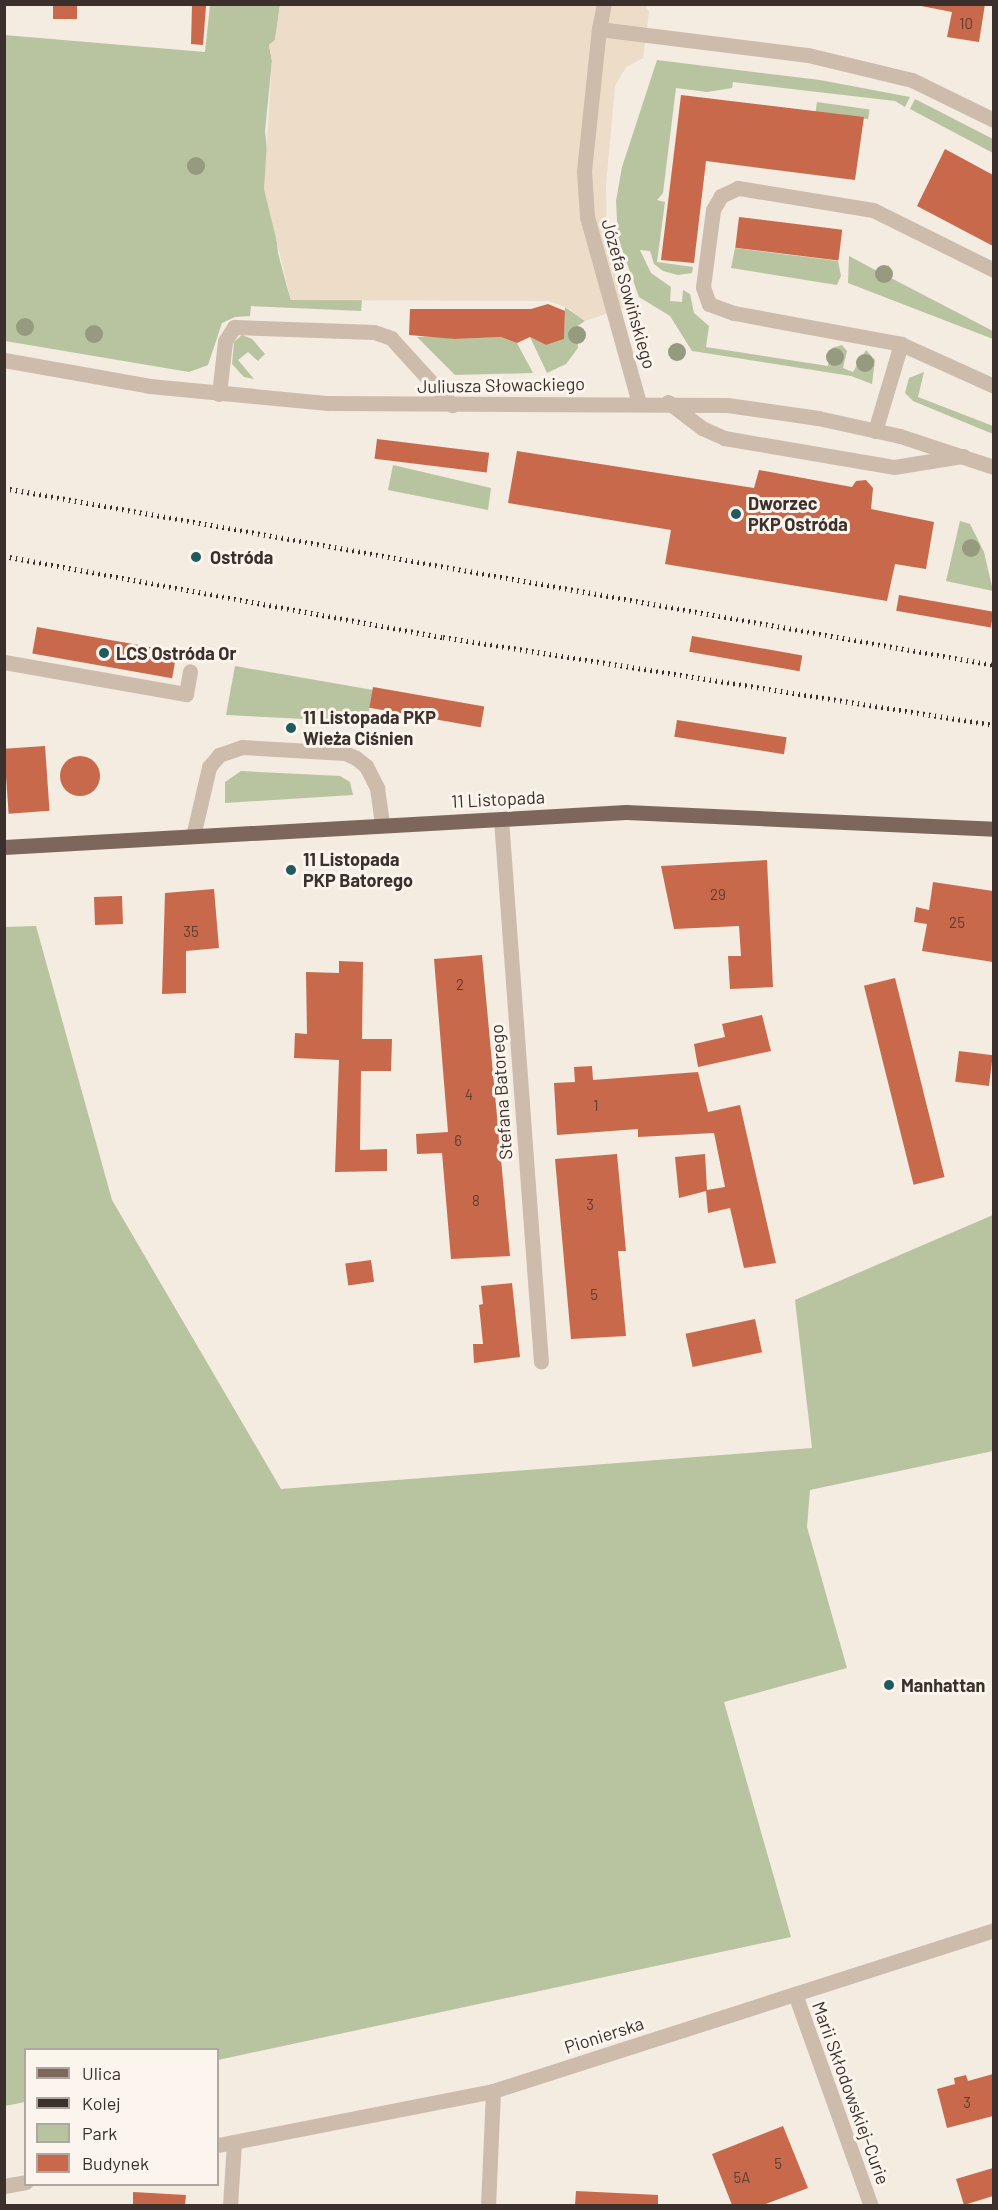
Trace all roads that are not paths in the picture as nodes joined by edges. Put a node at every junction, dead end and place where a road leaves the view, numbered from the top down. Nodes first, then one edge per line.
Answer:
1 (604, 4) edge
2 (599, 29) junction
3 (993, 120) edge
4 (993, 270) edge
5 (901, 344) junction
6 (4, 360) edge
7 (993, 386) edge
8 (219, 394) junction
9 (639, 402) junction
10 (668, 402) junction
11 (452, 405) junction
12 (875, 431) junction
13 (964, 456) junction
14 (993, 467) edge
15 (4, 662) edge
16 (190, 671) dead end
17 (501, 819) junction
18 (382, 825) junction
19 (993, 829) edge
20 (193, 836) junction
21 (4, 847) edge
22 (541, 1362) dead end
23 (993, 1930) edge
24 (795, 1994) junction
25 (493, 2091) junction
26 (234, 2142) junction
27 (219, 2145) edge
28 (24, 2182) edge
29 (4, 2186) edge
30 (230, 2205) edge
31 (488, 2205) edge
32 (871, 2205) edge

1 - 2 street, Józefa Sowińskiego
2 - 3 street
2 - 9 street, Józefa Sowińskiego
4 - 5 street
5 - 7 street
5 - 12 street
6 - 8 street, Juliusza Słowackiego
8 - 11 street, Juliusza Słowackiego
8 - 11 street
9 - 10 street, Juliusza Słowackiego
9 - 11 street, Juliusza Słowackiego
10 - 12 street, Juliusza Słowackiego
10 - 13 street
12 - 13 street, Juliusza Słowackiego
13 - 14 street, Juliusza Słowackiego
15 - 16 street
17 - 18 main road, 11 Listopada
17 - 19 main road, 11 Listopada
17 - 22 street, Stefana Batorego
18 - 20 main road, 11 Listopada
18 - 20 street
20 - 21 main road, 11 Listopada
23 - 24 street, Pionierska
24 - 25 street, Pionierska
24 - 32 street, Marii Skłodowskiej-Curie
25 - 26 street, Pionierska
25 - 31 street
26 - 27 street, Pionierska
26 - 30 street
28 - 29 street

